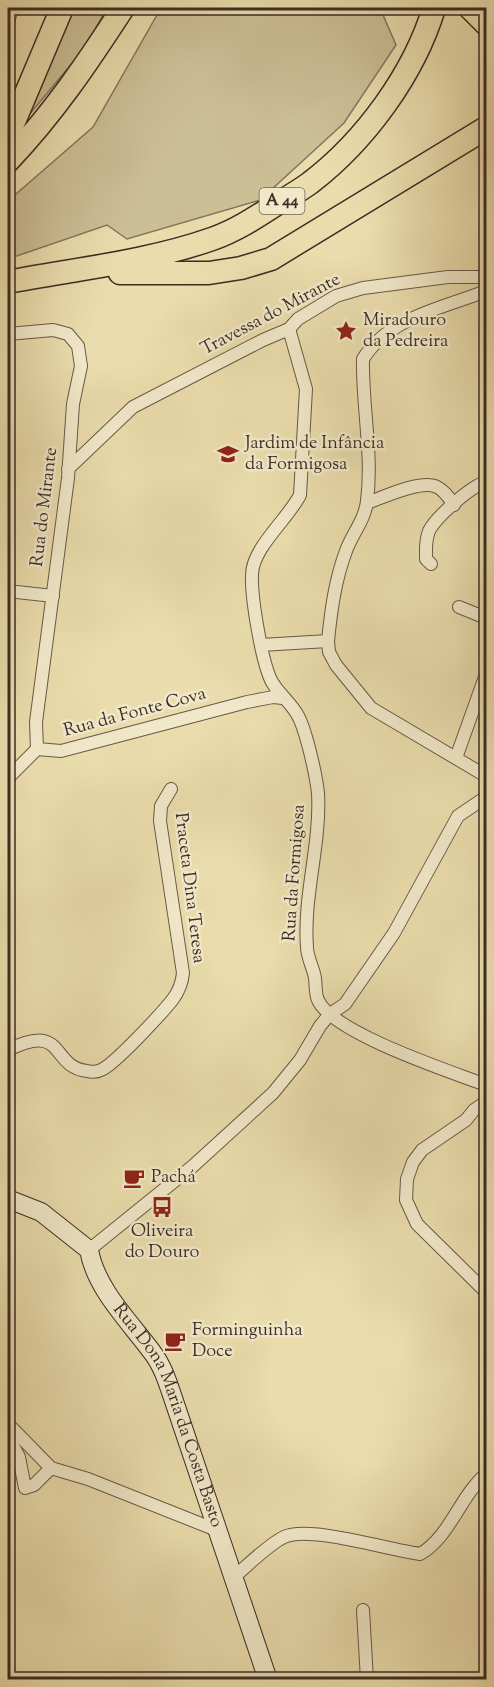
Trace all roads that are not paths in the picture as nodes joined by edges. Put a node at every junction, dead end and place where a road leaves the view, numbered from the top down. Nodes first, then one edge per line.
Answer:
1 (12, 8) edge
2 (62, 8) edge
3 (123, 8) edge
4 (434, 8) edge
5 (470, 8) edge
6 (8, 22) edge
7 (486, 24) edge
8 (486, 128) edge
9 (8, 136) edge
10 (8, 161) edge
11 (77, 269) junction
12 (486, 277) edge
13 (8, 282) edge
14 (486, 291) edge
15 (289, 330) junction
16 (8, 333) edge
17 (68, 469) junction
18 (486, 482) edge
19 (367, 503) junction
20 (454, 504) junction
21 (431, 564) dead end
22 (8, 591) edge
23 (53, 596) junction
24 (459, 607) dead end
25 (486, 618) edge
26 (328, 641) junction
27 (261, 645) junction
28 (486, 674) edge
29 (283, 698) junction
30 (37, 749) junction
31 (456, 758) junction
32 (486, 776) edge
33 (8, 778) edge
34 (171, 789) dead end
35 (486, 797) edge
36 (330, 1014) junction
37 (8, 1050) edge
38 (486, 1085) edge
39 (486, 1102) edge
40 (8, 1199) edge
41 (89, 1250) junction
42 (486, 1292) edge
43 (8, 1424) edge
44 (8, 1436) edge
45 (51, 1468) junction
46 (486, 1474) edge
47 (219, 1531) junction
48 (234, 1577) junction
49 (363, 1610) dead end
50 (268, 1680) edge
51 (367, 1680) edge

1 - 6 street
2 - 9 highway
3 - 10 highway
4 - 11 highway, A 44
5 - 7 highway
8 - 11 highway
11 - 13 highway, A 44
12 - 15 street, Travessa do Mirante
14 - 19 street
15 - 17 street, Travessa do Mirante
15 - 27 street, Rua da Formigosa
16 - 17 street, Rua do Mirante
17 - 23 street, Rua do Mirante
18 - 20 street
19 - 20 street
19 - 26 street
20 - 21 street
22 - 23 street
23 - 30 street, Rua do Mirante
24 - 25 street
26 - 27 street
26 - 31 street
27 - 29 street, Rua da Formigosa
28 - 31 street
29 - 30 street, Rua da Fonte Cova
29 - 36 street, Rua da Formigosa
30 - 33 street
31 - 32 street
34 - 37 street, Praceta Dina Teresa
35 - 36 street
36 - 38 street
36 - 41 street
39 - 42 street
40 - 41 street
41 - 47 street, Rua Dona Maria da Costa Basto
43 - 45 street
44 - 45 street
45 - 47 street
46 - 48 street
47 - 48 street, Rua Dona Maria da Costa Basto
48 - 50 street, Rua Dona Maria da Costa Basto
49 - 51 street

